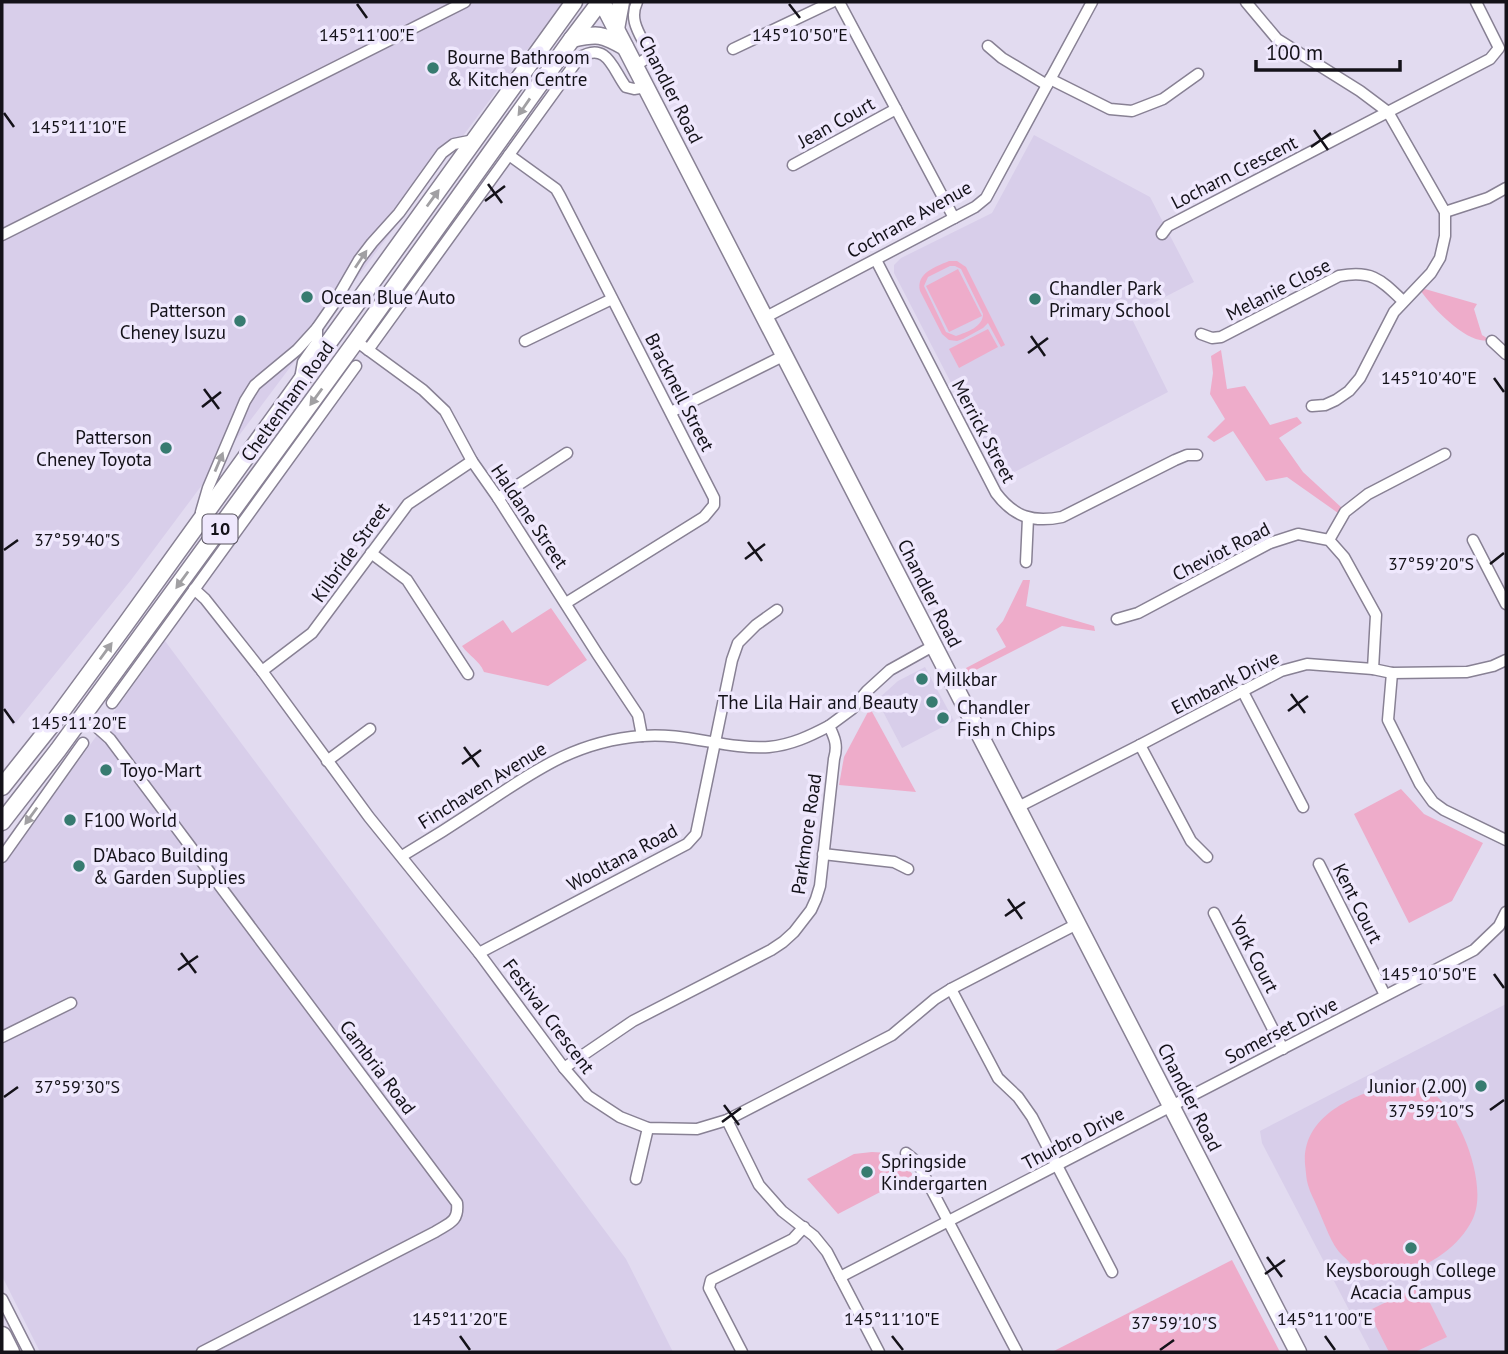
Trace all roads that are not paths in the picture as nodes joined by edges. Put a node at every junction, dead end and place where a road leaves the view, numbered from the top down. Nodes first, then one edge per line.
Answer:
1 (465, 2) edge
2 (574, 2) edge
3 (601, 2) edge
4 (621, 2) edge
5 (637, 2) edge
6 (832, 2) edge
7 (839, 2) edge
8 (1091, 2) edge
9 (1246, 2) edge
10 (1476, 2) edge
11 (616, 29) junction
12 (572, 39) junction
13 (988, 46) dead end
14 (626, 48) junction
15 (733, 49) dead end
16 (635, 66) junction
17 (1198, 74) dead end
18 (1049, 82) junction
19 (646, 87) junction
20 (896, 109) junction
21 (1388, 113) junction
22 (475, 140) junction
23 (509, 155) junction
24 (793, 165) dead end
25 (1506, 188) edge
26 (1445, 212) junction
27 (954, 218) junction
28 (1162, 234) dead end
29 (2, 235) edge
30 (876, 260) junction
31 (612, 299) junction
32 (1404, 301) junction
33 (766, 317) junction
34 (317, 328) junction
35 (1201, 334) dead end
36 (525, 341) dead end
37 (1492, 341) dead end
38 (362, 346) junction
39 (321, 353) junction
40 (1506, 354) edge
41 (785, 355) junction
42 (356, 366) dead end
43 (299, 383) junction
44 (1312, 406) dead end
45 (671, 412) junction
46 (567, 453) dead end
47 (1445, 454) dead end
48 (1198, 455) dead end
49 (472, 461) junction
50 (498, 498) junction
51 (1028, 518) junction
52 (197, 526) junction
53 (1329, 540) junction
54 (1472, 540) dead end
55 (371, 553) junction
56 (1026, 562) dead end
57 (194, 589) junction
58 (566, 603) junction
59 (1506, 604) edge
60 (777, 610) dead end
61 (1118, 619) dead end
62 (933, 646) junction
63 (1506, 660) edge
64 (140, 664) junction
65 (121, 665) junction
66 (1373, 668) junction
67 (262, 671) junction
68 (1392, 673) junction
69 (468, 674) dead end
70 (1242, 690) junction
71 (112, 703) dead end
72 (66, 706) junction
73 (83, 715) junction
74 (829, 726) junction
75 (370, 729) dead end
76 (642, 736) junction
77 (715, 741) junction
78 (83, 743) dead end
79 (1140, 745) junction
80 (58, 750) junction
81 (327, 761) junction
82 (61, 774) junction
83 (2, 787) edge
84 (1017, 807) junction
85 (1303, 807) dead end
86 (2, 822) edge
87 (1505, 836) edge
88 (823, 854) junction
89 (402, 856) junction
90 (2, 857) edge
91 (1207, 857) dead end
92 (1319, 864) dead end
93 (908, 869) dead end
94 (1506, 912) edge
95 (1214, 913) dead end
96 (1077, 924) junction
97 (479, 953) junction
98 (951, 989) junction
99 (1385, 995) junction
100 (71, 1003) dead end
101 (2, 1037) edge
102 (1283, 1049) junction
103 (564, 1068) junction
104 (1171, 1106) junction
105 (727, 1120) junction
106 (648, 1128) junction
107 (906, 1153) dead end
108 (1058, 1165) junction
109 (636, 1179) dead end
110 (949, 1221) junction
111 (804, 1227) junction
112 (1112, 1272) dead end
113 (841, 1277) junction
114 (2, 1299) edge
115 (2, 1336) edge
116 (10, 1352) edge
117 (29, 1352) edge
118 (202, 1352) edge
119 (742, 1352) edge
120 (879, 1352) edge
121 (1017, 1352) edge
122 (1298, 1352) edge

1 - 29 street
2 - 22 main road, Cheltenham Road / 10
3 - 11 main road, Chandler Road
3 - 12 main road, Cheltenham Road / 10
4 - 11 main road
5 - 16 street
6 - 15 street
7 - 20 street
8 - 18 street, Cochrane Avenue
9 - 21 street
10 - 21 street, Locharn Crescent
11 - 14 main road, Chandler Road
12 - 14 main road
12 -> 38 main road, Cheltenham Road / 10
13 - 18 street
14 - 16 main road, Chandler Road
16 - 19 main road, Chandler Road
17 - 18 street
18 - 27 street, Cochrane Avenue
19 - 23 street, Cheltenham Road
19 - 33 main road, Chandler Road
20 - 24 street, Jean Court
20 - 27 street
21 - 26 street
21 - 28 street, Locharn Crescent
34 -> 22 street, Cheltenham Road
39 -> 22 main road, Cheltenham Road / 10
23 - 31 street, Bracknell Street
23 - 38 street, Cheltenham Road
25 - 26 street
26 - 32 street
27 - 30 street, Cochrane Avenue
30 - 33 street, Cochrane Avenue
30 - 51 street, Merrick Street
31 - 36 street
31 - 45 street, Bracknell Street
32 - 35 street, Melanie Close
32 - 44 street
33 - 41 main road, Chandler Road
34 - 43 street
52 -> 34 street, Cheltenham Road
37 - 40 street
38 - 39 main road
38 - 49 street, Haldane Street
38 -> 65 main road, Cheltenham Road / 10
39 - 43 main road, Cheltenham Road / 10
41 - 45 street
41 - 62 main road, Chandler Road
42 - 57 street, Cheltenham Road
43 - 52 main road, Cheltenham Road / 10
45 - 58 street, Bracknell Street
46 - 50 street
47 - 53 street
48 - 51 street
49 - 50 street, Haldane Street
49 - 55 street, Kilbride Street
50 - 58 street, Haldane Street
51 - 56 street
72 -> 52 main road, Cheltenham Road / 10
53 - 61 street, Cheviot Road
53 - 66 street
54 - 59 street
55 - 67 street, Kilbride Street
55 - 69 street
57 - 64 street, Cheltenham Road
57 - 67 street, Festival Crescent
58 - 76 street, Haldane Street
60 - 77 street, Wooltana Road
62 - 74 street
62 - 84 main road, Chandler Road
63 - 68 street, Elmbank Drive
64 - 65 street
64 - 71 street, Cheltenham Road
65 - 73 main road, Cheltenham Road / 10
66 - 68 street, Elmbank Drive
66 - 70 street, Elmbank Drive
67 - 81 street, Festival Crescent
68 - 87 street
70 - 79 street, Elmbank Drive
70 - 85 street
72 - 73 main road
72 - 83 main road, Cheltenham Road / 10
73 - 80 main road, Cheltenham Road / 10
73 - 118 street, Cambria Road
74 - 77 street, Finchaven Avenue
74 - 88 street, Parkmore Road
75 - 81 street
76 - 77 street, Finchaven Avenue
76 - 89 street, Finchaven Avenue
77 - 97 street, Wooltana Road
78 - 82 street
79 - 84 street, Elmbank Drive
79 - 91 street
80 - 82 street
80 - 86 main road, Cheltenham Road / 10
81 - 89 street, Festival Crescent
82 -> 90 street
84 - 96 main road, Chandler Road
88 - 93 street
88 - 103 street, Parkmore Road
89 - 97 street, Festival Crescent
92 - 99 street, Kent Court
94 - 99 street, Somerset Drive
95 - 102 street, York Court
96 - 98 street, Festival Crescent
96 - 104 main road, Chandler Road
97 - 103 street, Festival Crescent
98 - 105 street, Festival Crescent
98 - 108 street
99 - 102 street, Somerset Drive
100 - 101 street
102 - 104 street, Somerset Drive
103 - 106 street, Festival Crescent
104 - 108 street, Thurbro Drive
104 - 122 main road, Chandler Road
105 - 106 street, Festival Crescent
105 - 111 street
106 - 109 street
107 - 110 street
108 - 110 street, Thurbro Drive
108 - 112 street
110 - 113 street, Thurbro Drive
110 - 121 street
111 - 113 street
111 - 119 street
113 - 120 street
114 - 117 street
115 - 116 highway

